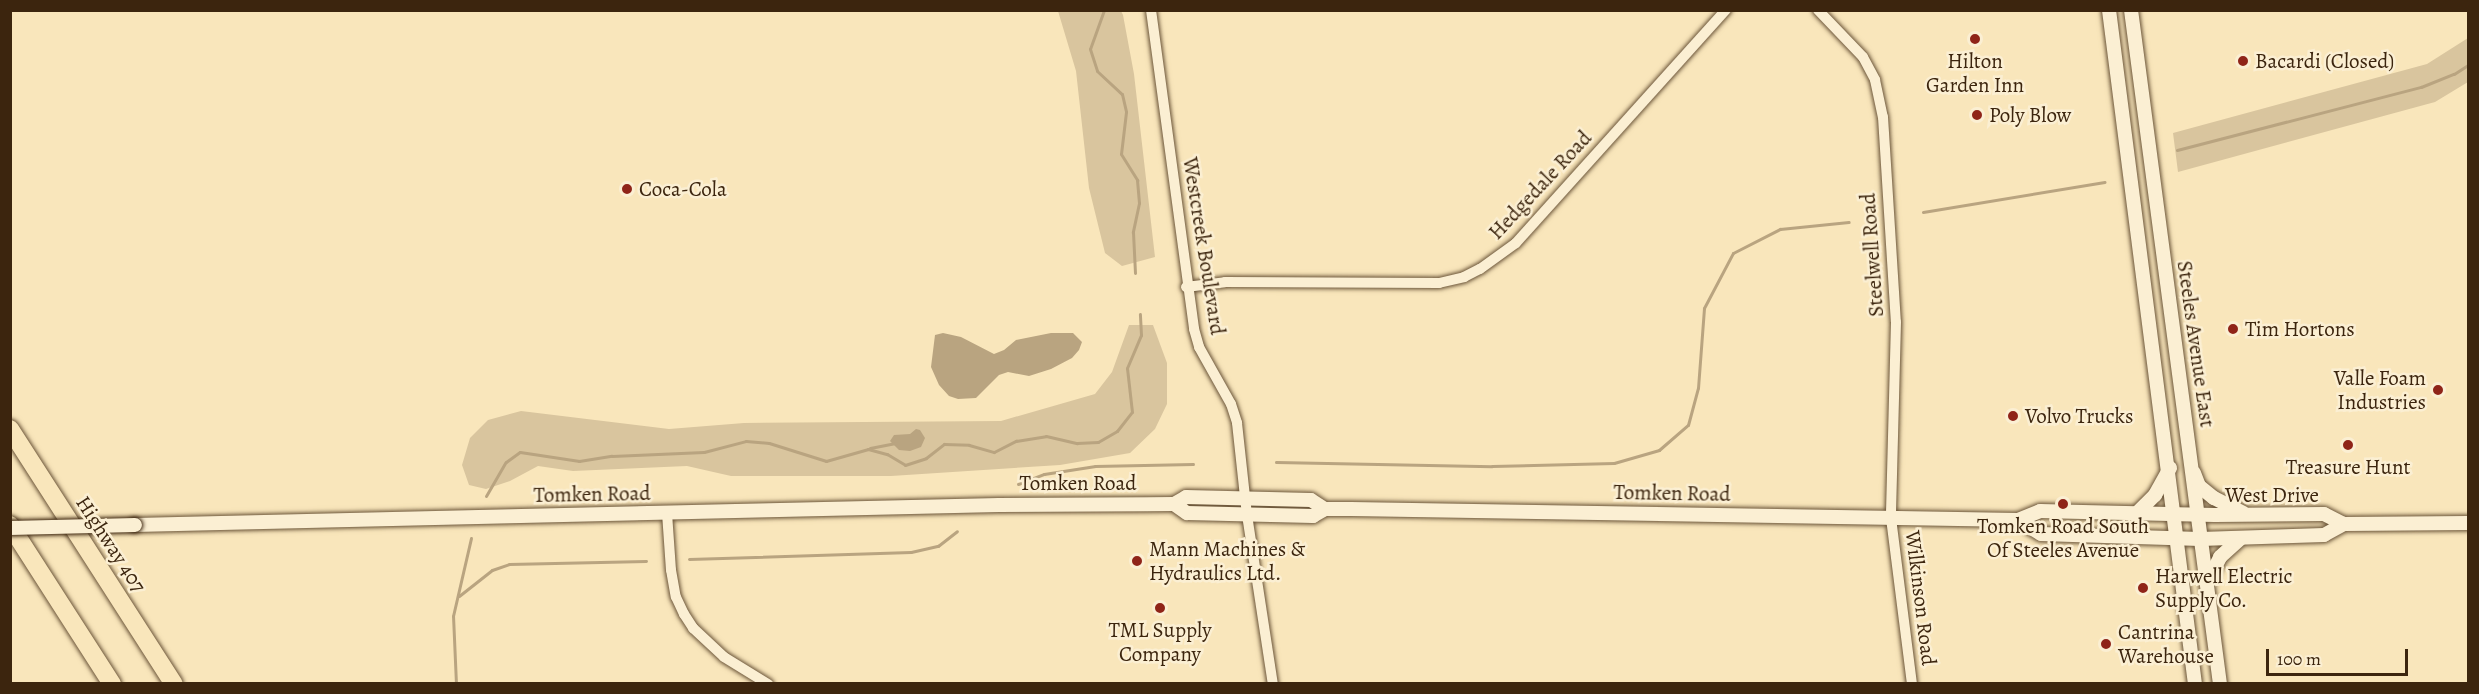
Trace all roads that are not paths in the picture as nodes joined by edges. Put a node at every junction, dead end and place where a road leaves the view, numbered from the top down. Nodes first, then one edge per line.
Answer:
1 (1151, 10) edge
2 (1726, 10) edge
3 (1818, 10) edge
4 (2109, 10) edge
5 (2131, 10) edge
6 (1186, 287) junction
7 (10, 429) edge
8 (2191, 465) junction
9 (2170, 468) junction
10 (1245, 498) junction
11 (1174, 504) junction
12 (1325, 509) junction
13 (667, 513) junction
14 (2175, 513) junction
15 (2136, 514) junction
16 (2245, 514) junction
17 (1247, 515) junction
18 (2197, 515) junction
19 (1891, 518) junction
20 (2018, 520) junction
21 (2469, 523) edge
22 (2344, 524) junction
23 (10, 527) edge
24 (2178, 538) junction
25 (2241, 538) junction
26 (2200, 539) junction
27 (2207, 583) junction
28 (112, 684) edge
29 (174, 684) edge
30 (768, 684) edge
31 (1273, 684) edge
32 (1912, 684) edge
33 (2195, 684) edge
34 (2220, 684) edge

1 - 6 street, Westcreek Boulevard
2 - 6 street, Hedgedale Road
3 - 19 street, Steelwell Road
4 - 9 main road, Steeles Avenue East
5 - 8 main road, Steeles Avenue East
6 - 10 street, Westcreek Boulevard
7 - 29 highway, Highway 407
8 - 16 main road
8 - 18 main road, Steeles Avenue East
9 - 14 main road, Steeles Avenue East
9 - 15 main road
10 - 11 main road, Tomken Road
10 - 12 main road, Tomken Road
10 - 17 street, Westcreek Boulevard
11 - 13 main road, Tomken Road
11 - 17 main road, Tomken Road
12 - 17 main road, Tomken Road
12 - 19 main road, Tomken Road
13 - 23 main road, Tomken Road, bridge
13 - 30 street
14 - 15 main road, Tomken Road
14 - 18 main road, Tomken Road
14 - 24 main road, Steeles Avenue East
15 - 20 main road, Tomken Road
16 - 18 main road, West Drive
16 - 22 main road, West Drive
17 - 31 street, Westcreek Boulevard
18 - 26 main road, Steeles Avenue East
19 - 20 main road, Tomken Road
19 - 32 street, Wilkinson Road
20 - 24 main road, Tomken Road
21 - 22 main road, West Drive
22 - 25 main road, West Drive
23 - 28 highway
24 - 26 main road, Tomken Road
24 - 33 main road, Steeles Avenue East
25 - 26 main road, West Drive
25 - 27 main road
26 - 27 main road, Steeles Avenue East
27 - 34 main road, Steeles Avenue East

